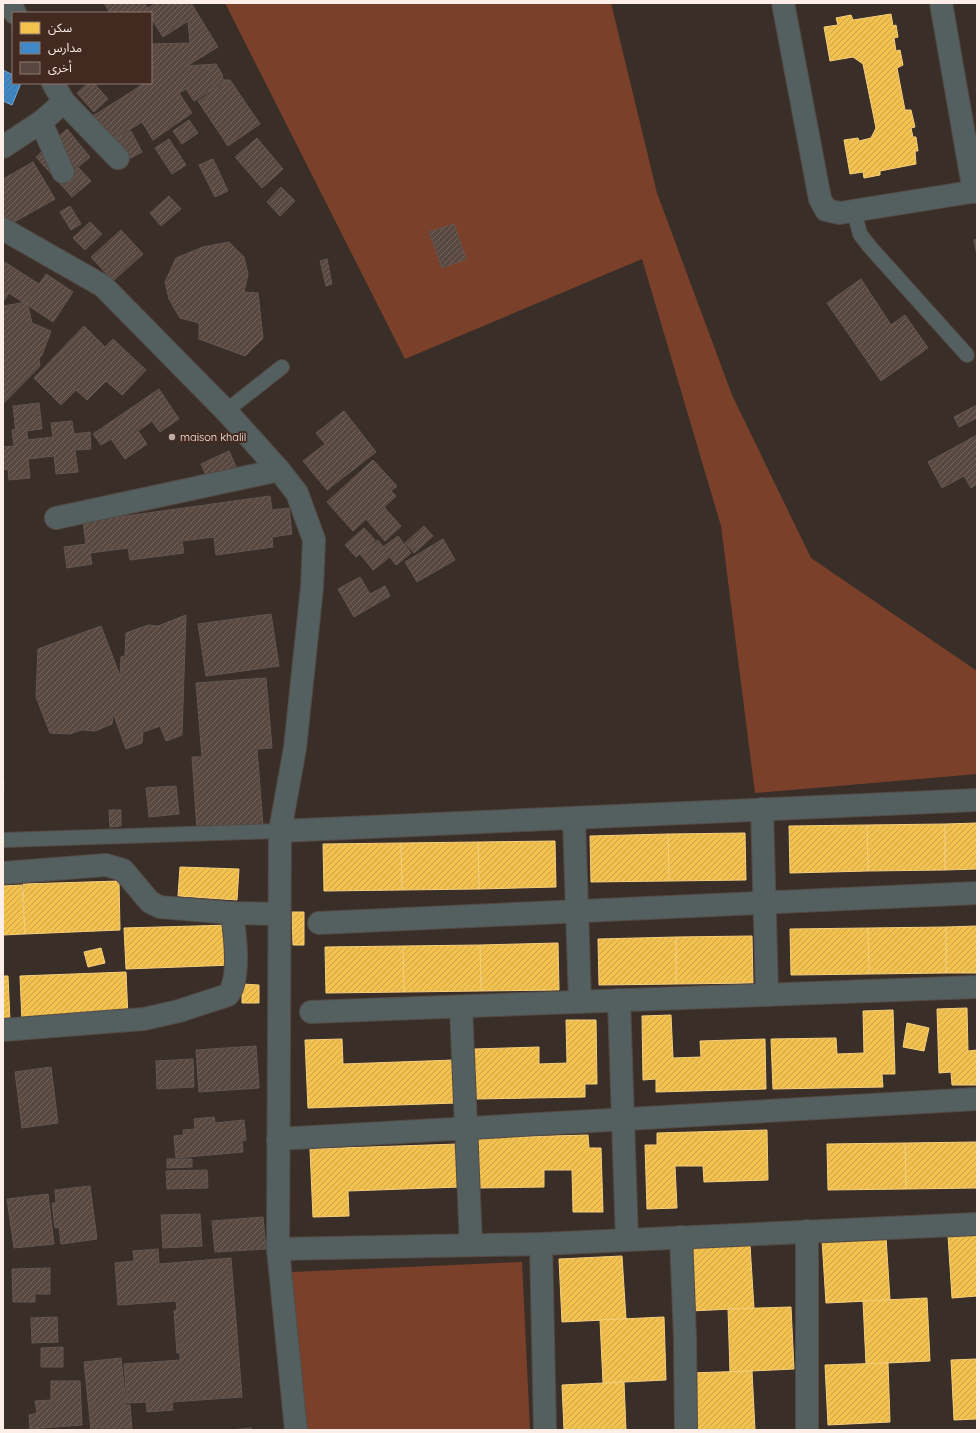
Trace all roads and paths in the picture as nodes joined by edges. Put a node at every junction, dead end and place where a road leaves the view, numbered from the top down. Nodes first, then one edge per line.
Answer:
1 (10, 3) edge
2 (783, 3) edge
3 (941, 3) edge
4 (14, 12) edge
5 (54, 84) edge
6 (64, 102) junction
7 (41, 122) junction
8 (3, 147) edge
9 (118, 158) dead end
10 (63, 172) dead end
11 (975, 191) edge
12 (854, 211) junction
13 (3, 229) edge
14 (967, 355) dead end
15 (282, 366) dead end
16 (226, 411) junction
17 (279, 470) junction
18 (56, 518) dead end
19 (977, 800) edge
20 (762, 809) junction
21 (574, 818) junction
22 (280, 831) junction
23 (3, 840) edge
24 (3, 873) edge
25 (977, 893) edge
26 (765, 903) junction
27 (577, 911) junction
28 (232, 913) junction
29 (280, 914) junction
30 (319, 923) dead end
31 (977, 987) edge
32 (767, 995) junction
33 (619, 1000) junction
34 (580, 1002) junction
35 (461, 1006) junction
36 (311, 1012) dead end
37 (3, 1030) edge
38 (977, 1099) edge
39 (623, 1119) junction
40 (466, 1128) junction
41 (278, 1139) junction
42 (977, 1224) edge
43 (807, 1231) junction
44 (681, 1237) junction
45 (627, 1240) junction
46 (541, 1244) junction
47 (471, 1245) junction
48 (278, 1249) junction
49 (296, 1430) edge
50 (545, 1430) edge
51 (686, 1430) edge
52 (807, 1430) edge

1 - 4 street
2 - 12 street
3 - 11 street
5 - 6 street
6 - 7 street
6 - 9 street
7 - 8 street
7 - 10 street
11 - 12 street
12 - 14 lane
13 - 16 street
15 - 16 lane
16 - 17 street
17 - 18 street
17 - 22 street
19 - 20 street
20 - 21 street
20 - 26 street
21 - 22 street
21 - 27 street
22 - 23 lane
22 - 29 street
24 - 28 street
25 - 26 street
26 - 27 street
26 - 32 street
27 - 30 street
27 - 34 street
28 - 29 street
28 - 37 street
29 - 41 street
31 - 32 street
32 - 33 street
33 - 34 street
33 - 39 street
34 - 35 street
35 - 36 street
35 - 40 street
38 - 39 street
39 - 40 street
39 - 45 street
40 - 41 street
40 - 47 street
41 - 48 street
42 - 43 street
43 - 44 street
43 - 52 street
44 - 45 street
44 - 51 street
45 - 46 street
46 - 47 street
46 - 50 street
47 - 48 street
48 - 49 street

